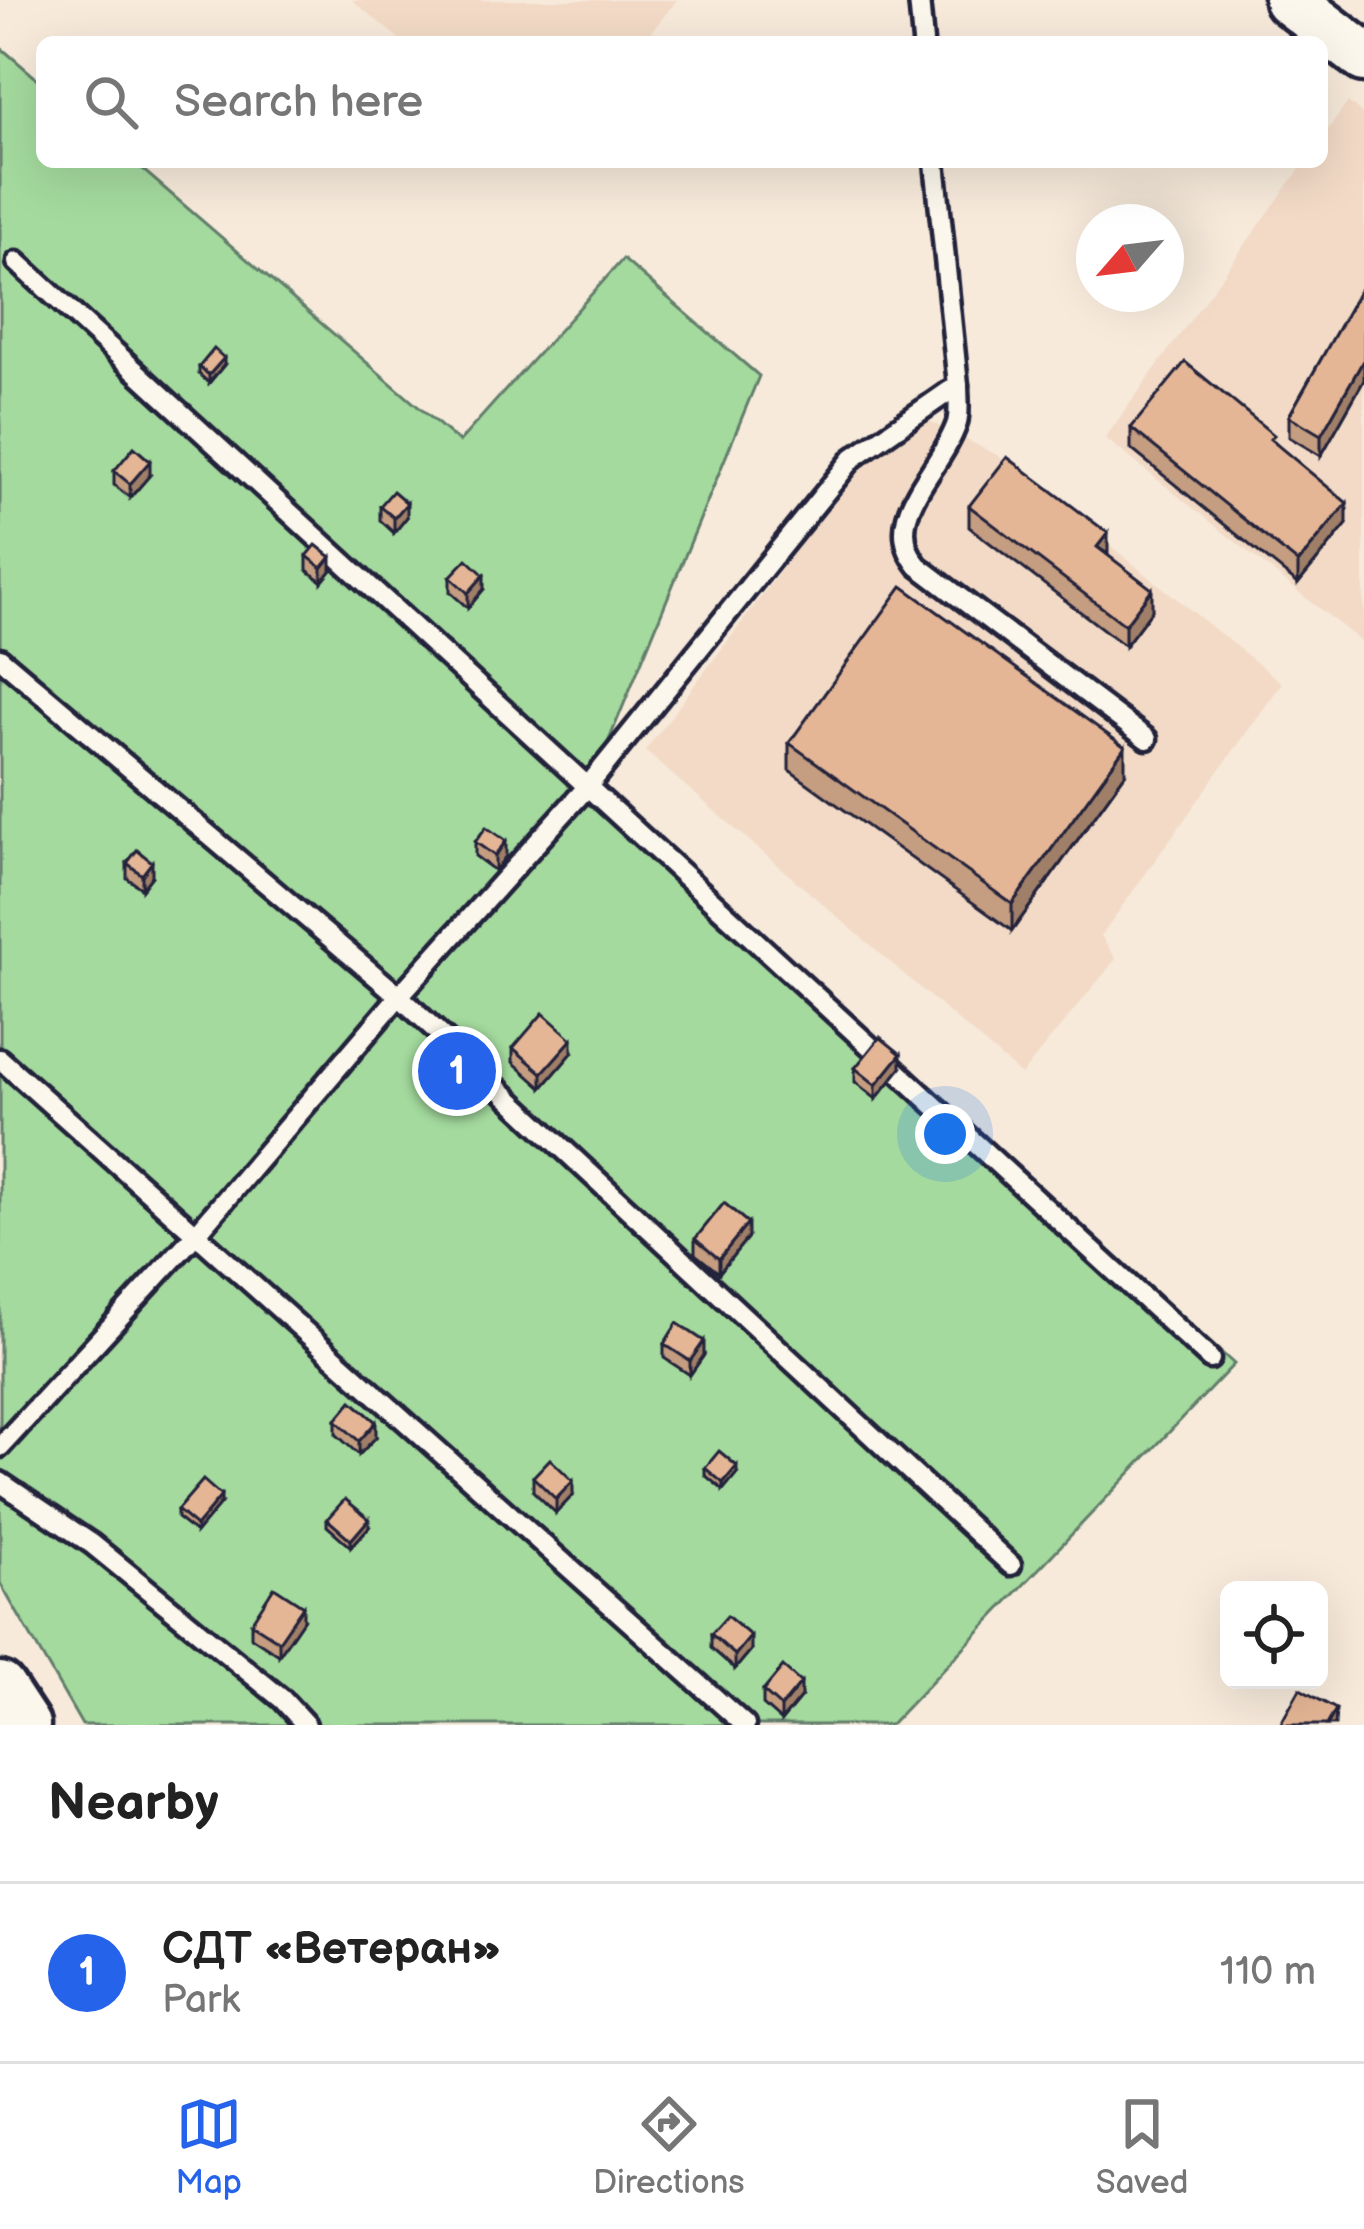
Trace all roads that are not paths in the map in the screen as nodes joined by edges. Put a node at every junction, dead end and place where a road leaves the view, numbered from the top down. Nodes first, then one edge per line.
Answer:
1 (919, 0) edge
2 (1289, 0) edge
3 (922, 36) edge
4 (1364, 57) edge
5 (936, 168) edge
6 (17, 262) dead end
7 (958, 385) junction
8 (0, 658) edge
9 (1148, 739) dead end
10 (588, 786) junction
11 (399, 996) junction
12 (0, 1059) edge
13 (196, 1234) junction
14 (1210, 1359) dead end
15 (0, 1447) edge
16 (0, 1482) edge
17 (1011, 1565) dead end
18 (0, 1687) edge
19 (25, 1725) edge
20 (306, 1725) edge
21 (745, 1725) edge

1 - 3 lane
2 - 4 street
5 - 7 lane
6 - 10 lane
7 - 9 lane
7 - 10 lane
8 - 11 lane
10 - 11 lane
10 - 14 lane
11 - 13 lane
11 - 17 lane
12 - 13 lane
13 - 15 lane
13 - 21 lane
16 - 20 lane
18 - 19 street

